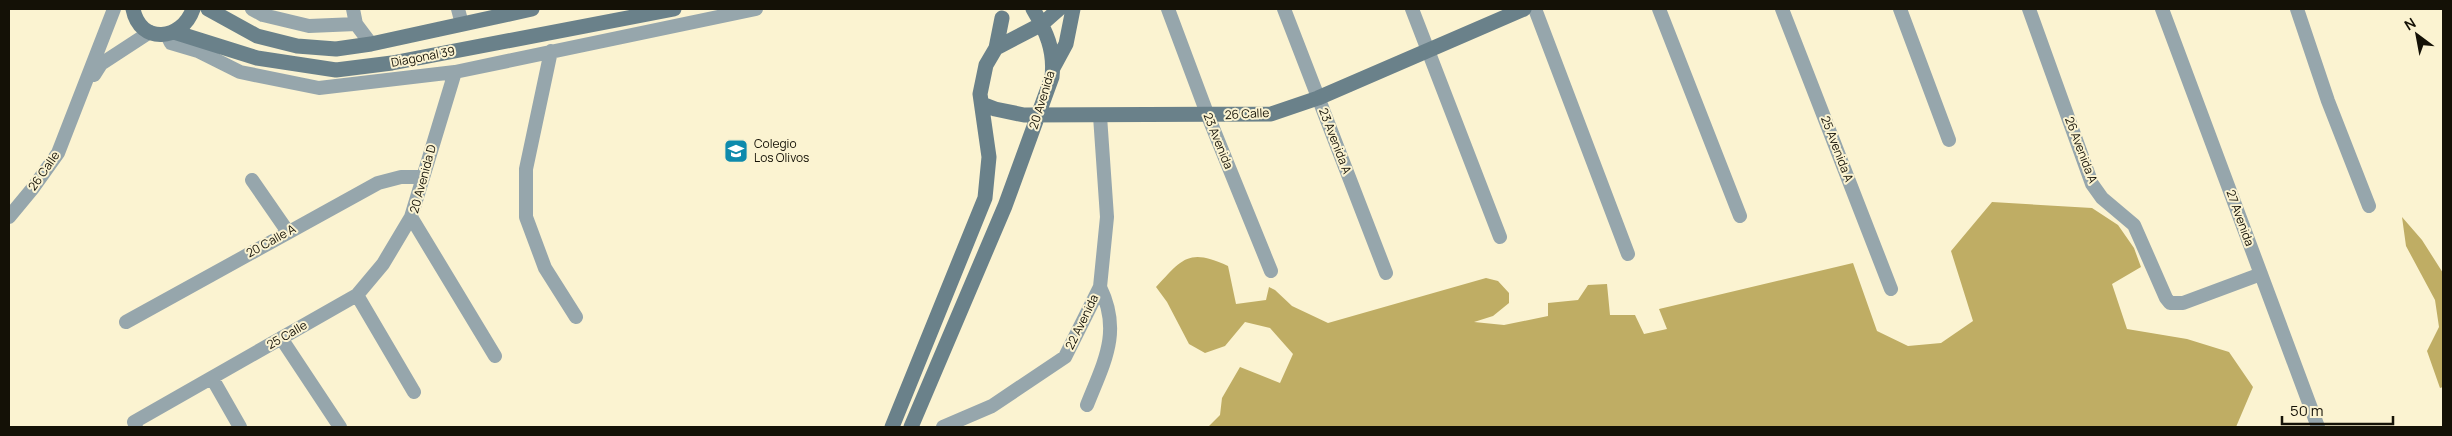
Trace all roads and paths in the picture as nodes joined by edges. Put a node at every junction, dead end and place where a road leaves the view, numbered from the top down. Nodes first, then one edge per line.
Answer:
1 (114, 9) edge
2 (126, 9) edge
3 (133, 9) edge
4 (193, 9) edge
5 (208, 9) edge
6 (353, 9) edge
7 (458, 9) edge
8 (532, 9) edge
9 (674, 9) edge
10 (756, 9) edge
11 (1033, 9) edge
12 (1059, 9) edge
13 (1073, 9) edge
14 (1168, 9) edge
15 (1284, 9) edge
16 (1412, 9) edge
17 (1524, 9) edge
18 (1535, 9) edge
19 (1659, 9) edge
20 (1782, 9) edge
21 (1900, 9) edge
22 (2029, 9) edge
23 (2162, 9) edge
24 (2297, 9) edge
25 (259, 11) edge
26 (1002, 18) dead end
27 (356, 24) junction
28 (462, 24) junction
29 (1042, 24) junction
30 (107, 26) junction
31 (150, 32) junction
32 (170, 34) junction
33 (371, 44) junction
34 (996, 48) junction
35 (552, 51) junction
36 (1428, 52) junction
37 (1053, 69) junction
38 (455, 72) junction
39 (83, 92) junction
40 (1318, 98) junction
41 (982, 104) junction
42 (1039, 115) junction
43 (1100, 116) junction
44 (1208, 116) junction
45 (1949, 140) dead end
46 (422, 177) junction
47 (252, 180) dead end
48 (2369, 206) dead end
49 (411, 216) junction
50 (1740, 216) dead end
51 (9, 217) edge
52 (288, 232) junction
53 (1500, 237) dead end
54 (1628, 254) dead end
55 (1271, 271) dead end
56 (1386, 273) dead end
57 (2261, 274) junction
58 (1100, 287) junction
59 (1891, 289) dead end
60 (357, 295) junction
61 (576, 317) dead end
62 (126, 322) dead end
63 (281, 338) junction
64 (495, 356) dead end
65 (212, 378) junction
66 (414, 392) dead end
67 (1087, 405) dead end
68 (135, 425) edge
69 (240, 427) edge
70 (340, 427) edge
71 (892, 427) edge
72 (911, 427) edge
73 (943, 427) edge
74 (2318, 427) edge

1 - 30 street, 26 Calle
2 - 30 street, 26 Calle
3 - 31 main road
4 - 32 main road
5 - 33 main road, Diagonal 39
6 - 27 street
7 - 28 street
8 - 28 main road, Diagonal 39
9 - 32 main road, Diagonal 39
10 - 35 street
11 - 29 main road, 20 Avenida
12 - 29 main road
13 - 37 main road
14 - 44 street, 23 Avenida
15 - 40 street, 23 Avenida A
16 - 36 street
17 - 36 main road, 26 Calle
18 - 54 street
19 - 50 street
20 - 59 street, 25 Avenida A
21 - 45 street
22 - 57 street, 26 Avenida A
23 - 57 street, 27 Avenida
24 - 48 street
25 - 27 street
26 - 34 main road
27 - 33 street
28 - 33 main road, Diagonal 39
29 - 34 main road
29 - 37 main road, 20 Avenida
30 - 39 street, 26 Calle
31 - 32 main road, Diagonal 39
31 - 39 street, 26 Calle
32 - 38 street
34 - 41 main road
35 - 38 street
35 - 61 street
36 - 40 main road, 26 Calle
36 - 53 street
37 - 42 main road, 20 Avenida
38 - 46 street, 20 Avenida D
39 - 51 street, 26 Calle
40 - 44 main road, 26 Calle
40 - 56 street, 23 Avenida A
41 - 42 main road, 26 Calle
41 - 71 main road
42 - 43 main road, 26 Calle
42 - 72 main road, 20 Avenida
43 - 44 main road, 26 Calle
43 - 58 street, 22 Avenida
44 - 55 street, 23 Avenida
46 - 49 street, 20 Avenida D
46 - 52 street, 20 Calle A
47 - 52 street
49 - 60 street, 25 Calle
49 - 64 street, 20 Avenida D
52 - 62 street, 20 Calle A
57 - 74 street, 27 Avenida
58 - 67 street
58 - 73 street, 22 Avenida
60 - 63 street, 25 Calle
60 - 66 street
63 - 65 street, 25 Calle
63 - 70 street
65 - 68 street, 25 Calle
65 - 69 street

